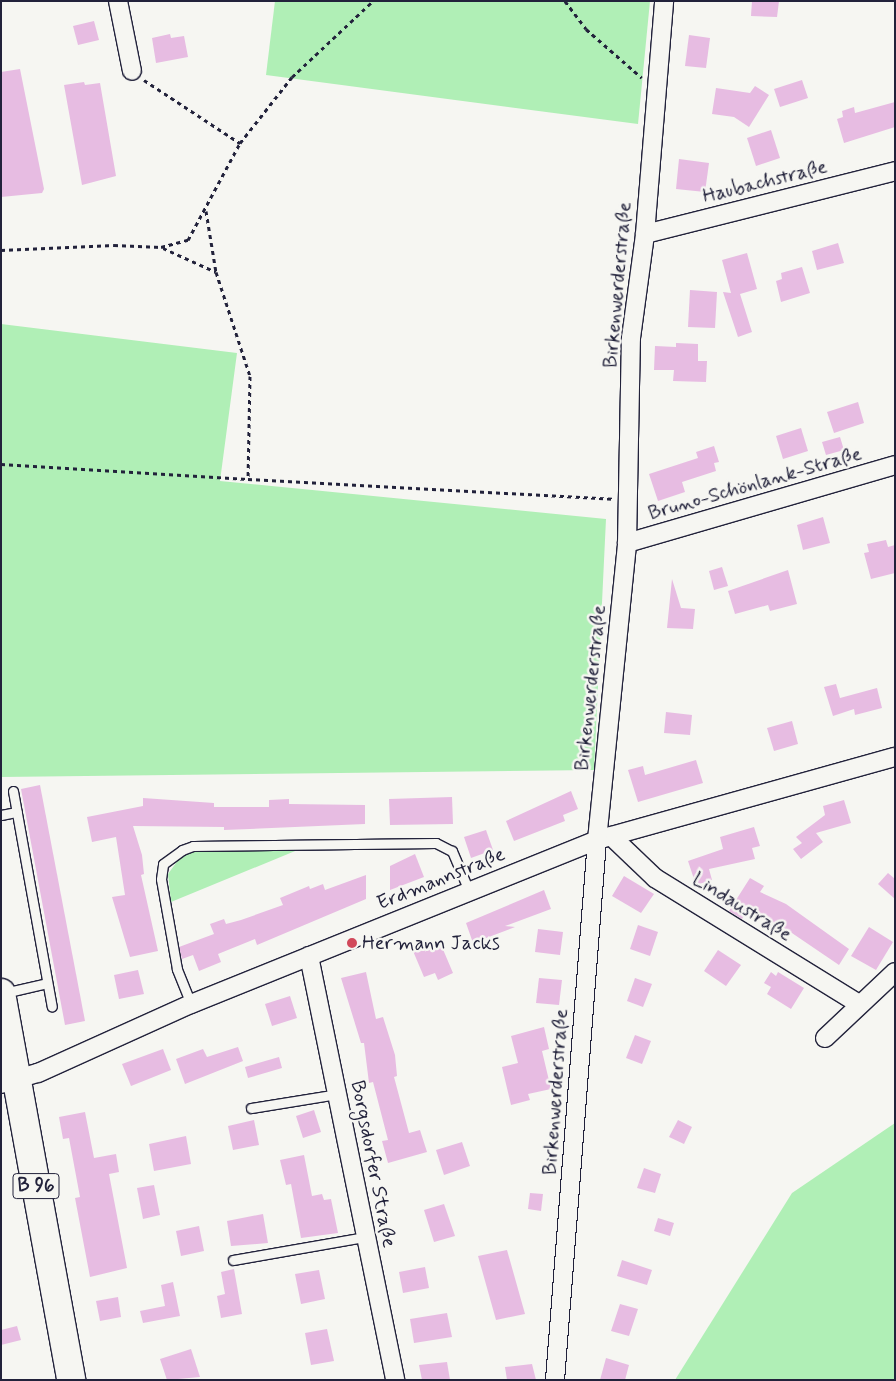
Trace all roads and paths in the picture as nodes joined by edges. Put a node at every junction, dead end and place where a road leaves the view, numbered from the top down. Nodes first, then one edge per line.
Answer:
1 (118, 1) edge
2 (373, 1) edge
3 (565, 1) edge
4 (664, 1) edge
5 (132, 71) joint
6 (656, 88) junction
7 (240, 143) junction
8 (895, 171) edge
9 (206, 211) junction
10 (645, 234) junction
11 (162, 247) junction
12 (1, 250) edge
13 (216, 272) junction
14 (1, 464) edge
15 (895, 465) edge
16 (248, 479) junction
17 (629, 500) junction
18 (627, 543) junction
19 (895, 757) edge
20 (13, 791) dead end
21 (17, 812) junction
22 (1, 815) edge
23 (604, 838) junction
24 (469, 891) junction
25 (309, 956) junction
26 (895, 972) edge
27 (48, 983) junction
28 (1, 993) edge
29 (191, 1004) junction
30 (859, 1004) junction
31 (52, 1007) dead end
32 (825, 1038) dead end
33 (9, 1082) edge
34 (337, 1094) junction
35 (251, 1108) dead end
36 (365, 1237) junction
37 (233, 1260) dead end
38 (71, 1380) edge
39 (395, 1380) edge
40 (555, 1380) edge

1 - 5 street
2 - 7 path
3 - 6 path
4 - 6 street, Birkenwerderstraße
5 - 7 path
6 - 10 street, Birkenwerderstraße
7 - 9 path
8 - 10 street, Haubachstraße
9 - 11 path
9 - 13 path
10 - 17 street, Birkenwerderstraße
11 - 12 path
11 - 13 path
13 - 16 path
14 - 16 path
15 - 18 street, Bruno-Schönlank-Straße
16 - 17 path
17 - 18 street, Birkenwerderstraße
18 - 23 street, Birkenwerderstraße
19 - 23 street, Erdmannstraße
20 - 21 lane
21 - 22 lane
21 - 27 lane
23 - 24 street, Erdmannstraße
23 - 30 street, Lindaustraße
23 - 40 street, Birkenwerderstraße
24 - 25 street, Erdmannstraße
24 - 29 lane
25 - 29 street, Erdmannstraße
25 - 34 street, Borgsdorfer Straße
26 - 30 street
27 - 28 lane
27 - 31 lane
28 - 33 main road, B 96
29 - 33 street, Erdmannstraße
30 - 32 street
33 - 38 main road, B 96
34 - 35 lane
34 - 36 street, Borgsdorfer Straße
36 - 37 lane
36 - 39 street, Borgsdorfer Straße

